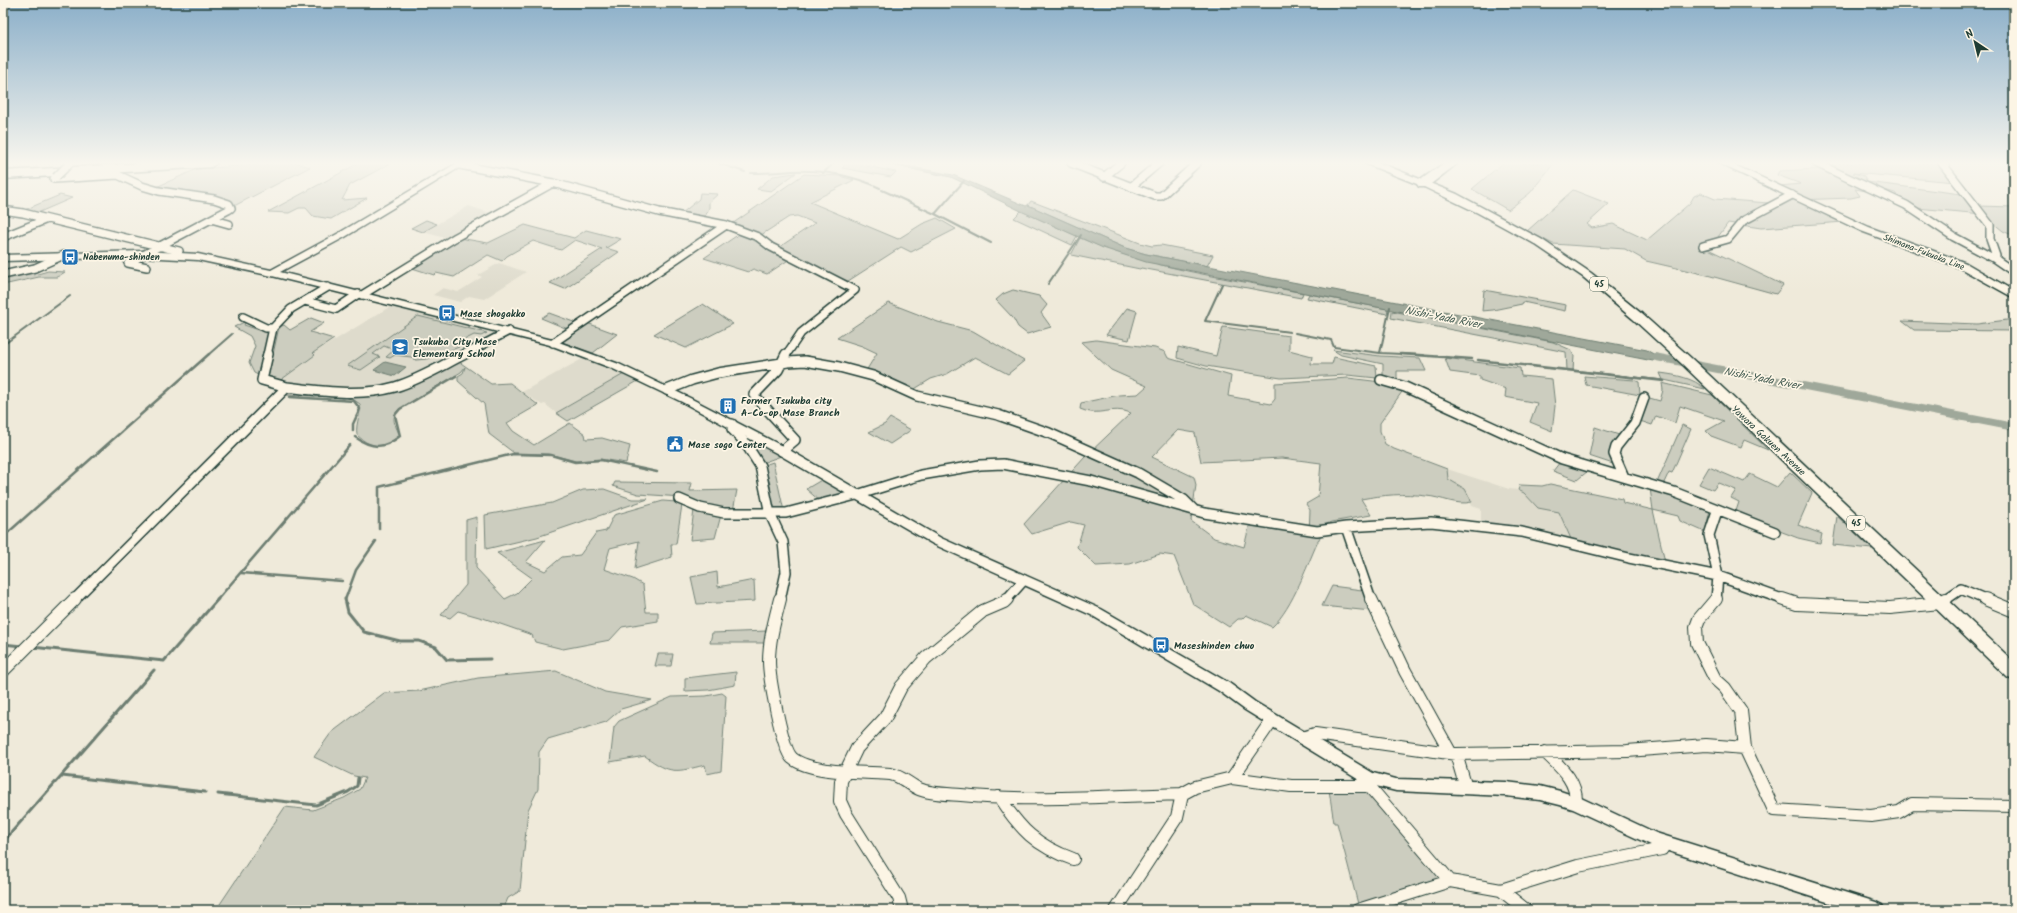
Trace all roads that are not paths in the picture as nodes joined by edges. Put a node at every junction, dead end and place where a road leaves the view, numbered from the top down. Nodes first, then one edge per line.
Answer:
1 (229, 206) edge
2 (392, 206) edge
3 (512, 206) edge
4 (636, 206) edge
5 (1476, 206) edge
6 (1772, 206) edge
7 (1815, 206) edge
8 (1907, 206) edge
9 (1975, 206) edge
10 (3, 210) edge
11 (47, 219) junction
12 (211, 219) junction
13 (229, 224) dead end
14 (726, 225) junction
15 (3, 237) edge
16 (158, 246) junction
17 (1702, 246) dead end
18 (143, 254) junction
19 (177, 254) junction
20 (64, 255) junction
21 (3, 258) edge
22 (1995, 259) junction
23 (147, 267) dead end
24 (2014, 272) edge
25 (272, 273) junction
26 (3, 274) edge
27 (328, 287) junction
28 (360, 295) junction
29 (2014, 295) edge
30 (305, 301) junction
31 (243, 317) dead end
32 (273, 328) junction
33 (509, 331) junction
34 (553, 343) junction
35 (782, 363) junction
36 (1381, 380) dead end
37 (287, 387) junction
38 (667, 390) junction
39 (1644, 398) dead end
40 (732, 424) junction
41 (782, 451) junction
42 (1624, 477) junction
43 (860, 494) junction
44 (680, 499) dead end
45 (1717, 510) junction
46 (1195, 511) junction
47 (770, 514) junction
48 (1346, 527) junction
49 (1775, 532) dead end
50 (1718, 576) junction
51 (1024, 580) junction
52 (1940, 603) junction
53 (2014, 611) edge
54 (3, 671) edge
55 (2014, 673) edge
56 (1272, 720) junction
57 (1302, 738) junction
58 (1745, 748) junction
59 (1546, 752) junction
60 (1453, 753) junction
61 (845, 772) junction
62 (1232, 778) junction
63 (1372, 783) junction
64 (1466, 788) junction
65 (1182, 794) junction
66 (999, 797) junction
67 (1576, 803) junction
68 (2014, 806) edge
69 (1666, 843) junction
70 (1073, 859) dead end
71 (1450, 881) junction
72 (1501, 890) junction
73 (902, 910) edge
74 (1116, 910) edge
75 (1358, 910) edge
76 (1526, 910) edge
77 (1876, 910) edge

1 - 12 street, bridge
2 - 25 street
3 - 28 street
4 - 14 street
5 - 52 main road, Yawara Gakuen Avenue / 45
6 - 17 street
7 - 29 main road, Shimana-Fukuoka Line
8 - 22 street
9 - 22 street
10 - 11 street
11 - 15 street
11 - 16 street
12 - 13 street
12 - 16 street
14 - 34 street
14 - 35 street
16 - 18 street
16 - 19 street
18 - 19 street
18 - 20 street
18 - 23 street
19 - 25 street
20 - 21 street
20 - 26 street
22 - 24 street
25 - 27 street
27 - 28 street
27 - 30 street
28 - 30 street
28 - 33 street
30 - 32 street
31 - 32 street
32 - 37 street
33 - 34 street
33 - 37 street
34 - 38 street
35 - 38 street
35 - 41 street
35 - 46 street
36 - 42 street
37 - 54 street
38 - 40 street
39 - 42 street
40 - 41 street
40 - 47 street
41 - 43 street
42 - 45 street
43 - 46 street
43 - 47 street
43 - 51 street
44 - 47 street
45 - 49 street
45 - 50 street
46 - 48 street
47 - 61 street
48 - 50 street
48 - 60 street
50 - 52 street
50 - 58 street
51 - 56 street
51 - 61 street
52 - 53 street
52 - 55 main road, Yawara Gakuen Avenue / 45
56 - 57 street
56 - 62 street
57 - 60 street
57 - 63 street
58 - 59 street
58 - 68 street
59 - 60 street
59 - 67 street
60 - 64 street
61 - 66 street
61 - 73 street
62 - 63 street
62 - 65 street
63 - 64 street
63 - 71 street
64 - 67 street
65 - 66 street
65 - 74 street
66 - 70 street
67 - 69 street
69 - 72 street
69 - 77 street
71 - 72 street
71 - 75 street
72 - 76 street

